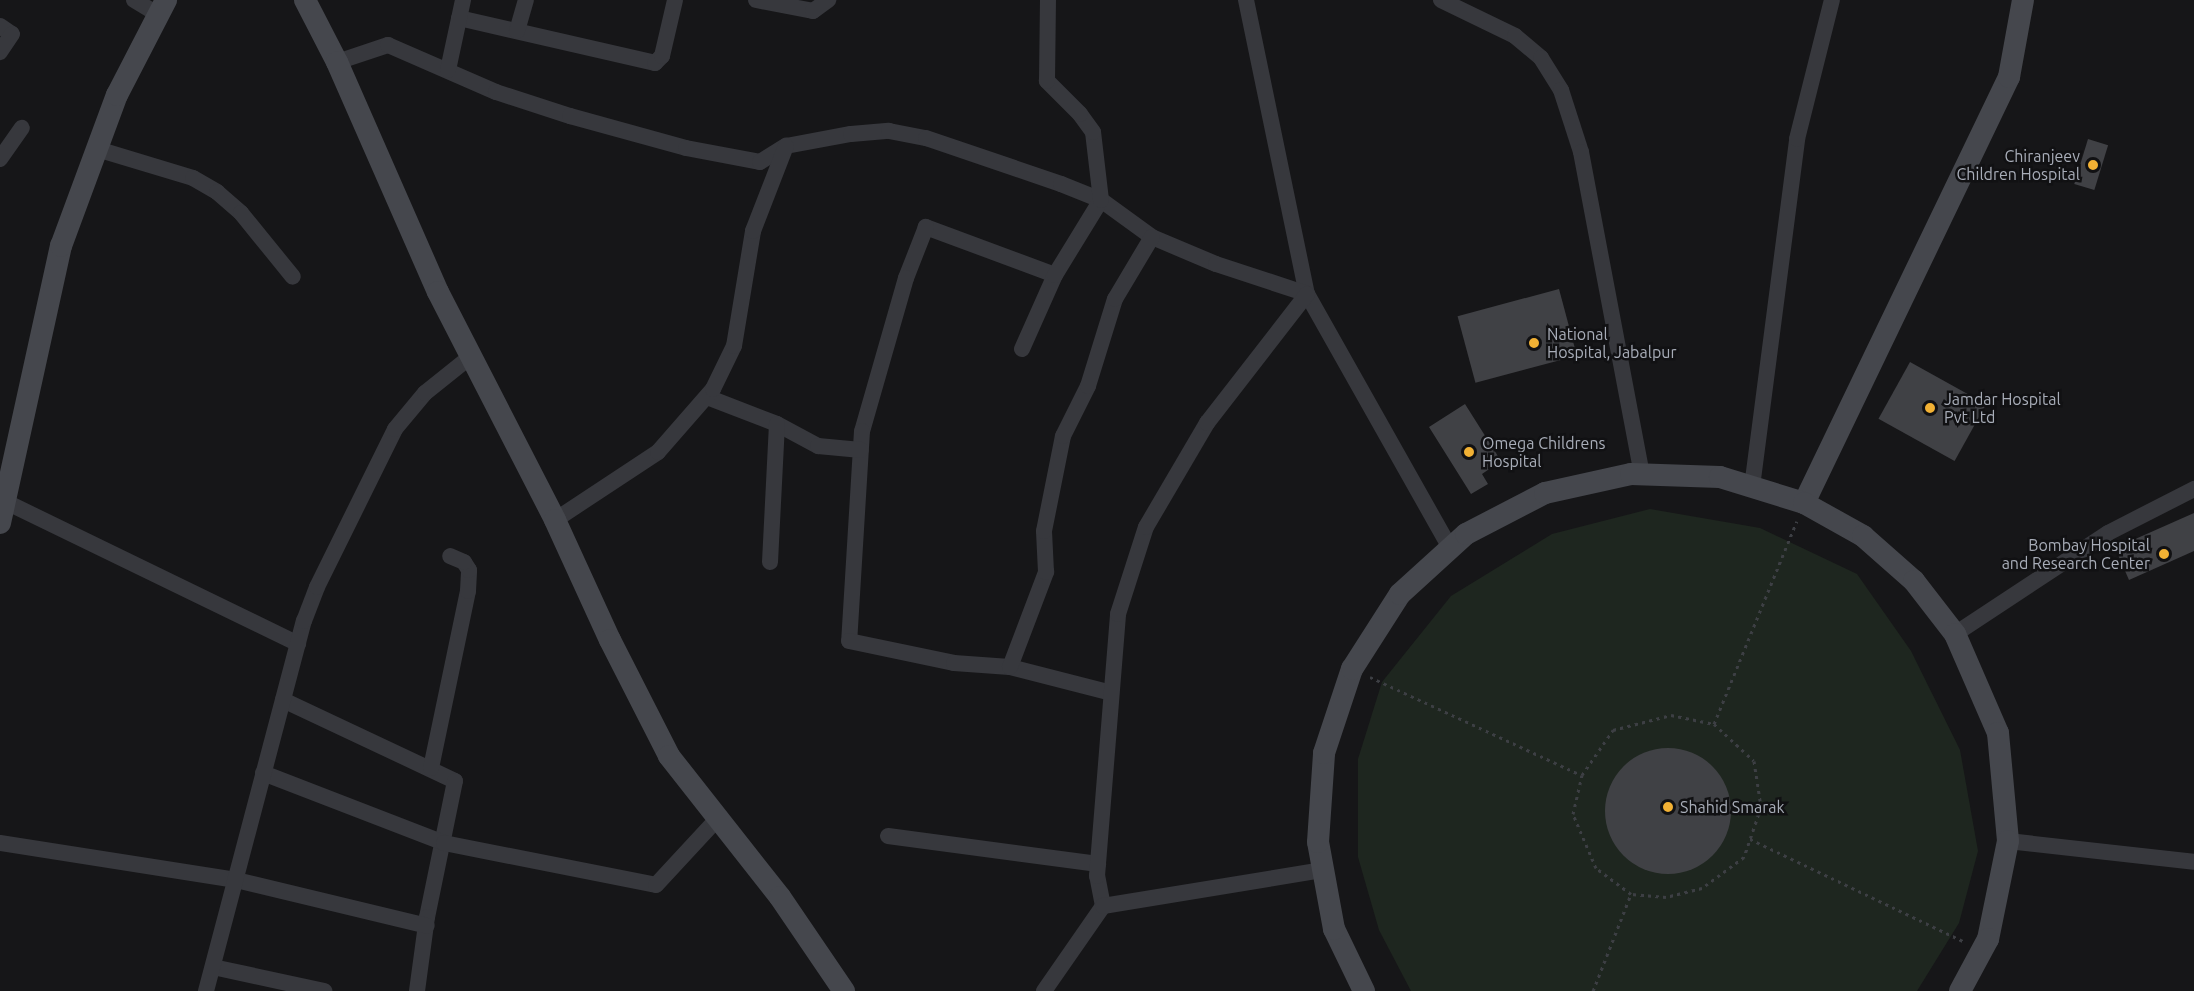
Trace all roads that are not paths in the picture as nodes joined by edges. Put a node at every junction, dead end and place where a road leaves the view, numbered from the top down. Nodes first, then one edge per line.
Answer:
1 (134, 0) edge
2 (305, 0) edge
3 (463, 0) edge
4 (526, 0) edge
5 (675, 0) edge
6 (756, 0) edge
7 (828, 0) edge
8 (1048, 0) edge
9 (1246, 0) edge
10 (1441, 0) edge
11 (1832, 0) edge
12 (2023, 0) edge
13 (1472, 6) edge
14 (161, 7) edge
15 (459, 18) junction
16 (0, 26) edge
17 (517, 31) junction
18 (0, 52) edge
19 (337, 62) junction
20 (448, 70) junction
21 (22, 128) dead end
22 (786, 146) junction
23 (97, 148) junction
24 (0, 159) edge
25 (1101, 200) junction
26 (1152, 237) junction
27 (1055, 275) junction
28 (293, 277) dead end
29 (1307, 294) junction
30 (1022, 349) dead end
31 (470, 357) junction
32 (707, 397) junction
33 (777, 424) junction
34 (861, 450) junction
35 (1642, 474) junction
36 (1752, 487) junction
37 (2194, 489) edge
38 (1804, 503) junction
39 (2, 512) edge
40 (555, 520) junction
41 (1450, 548) junction
42 (450, 556) dead end
43 (770, 562) dead end
44 (1955, 634) junction
45 (298, 644) junction
46 (1010, 667) junction
47 (1111, 693) junction
48 (283, 700) junction
49 (431, 768) junction
50 (263, 773) junction
51 (718, 818) junction
52 (888, 836) dead end
53 (2008, 840) junction
54 (0, 843) edge
55 (444, 843) junction
56 (2194, 862) edge
57 (1098, 864) junction
58 (1323, 870) junction
59 (236, 880) junction
60 (1103, 906) junction
61 (427, 926) junction
62 (213, 967) junction
63 (841, 990) edge
64 (206, 991) edge
65 (324, 991) edge
66 (417, 991) edge
67 (1044, 991) edge
68 (1364, 991) edge
69 (1960, 991) edge

1 - 14 street
2 - 19 street
3 - 15 street
4 - 17 street
5 - 17 street
6 - 7 street
8 - 25 street
9 - 29 street
10 - 13 street
11 - 36 street
12 - 38 street
13 - 35 street
14 - 23 street
15 - 17 street
15 - 20 street
16 - 18 street
19 - 20 street
19 - 31 street
20 - 22 street
21 - 24 street
22 - 25 street
22 - 32 street
23 - 28 street
23 - 39 street
25 - 26 street
25 - 27 street
26 - 29 street
26 - 46 street
27 - 30 street
27 - 34 street
29 - 41 street
29 - 47 street
31 - 40 street
31 - 45 street
32 - 33 street
32 - 40 street
33 - 34 street
33 - 43 street
34 - 46 street
35 - 36 street
35 - 41 street
36 - 38 street
37 - 44 street
38 - 44 street
39 - 45 street
40 - 51 street
41 - 58 street
42 - 49 street
44 - 53 street
45 - 48 street
46 - 47 street
47 - 57 street
48 - 49 street
48 - 50 street
49 - 55 street
50 - 55 street
50 - 59 street
51 - 55 street
51 - 63 street
52 - 57 street
53 - 56 street
53 - 69 street
54 - 59 street
55 - 61 street
57 - 60 street
58 - 60 street
58 - 68 street
59 - 61 street
59 - 62 street
60 - 67 street
61 - 66 street
62 - 64 street
62 - 65 street

